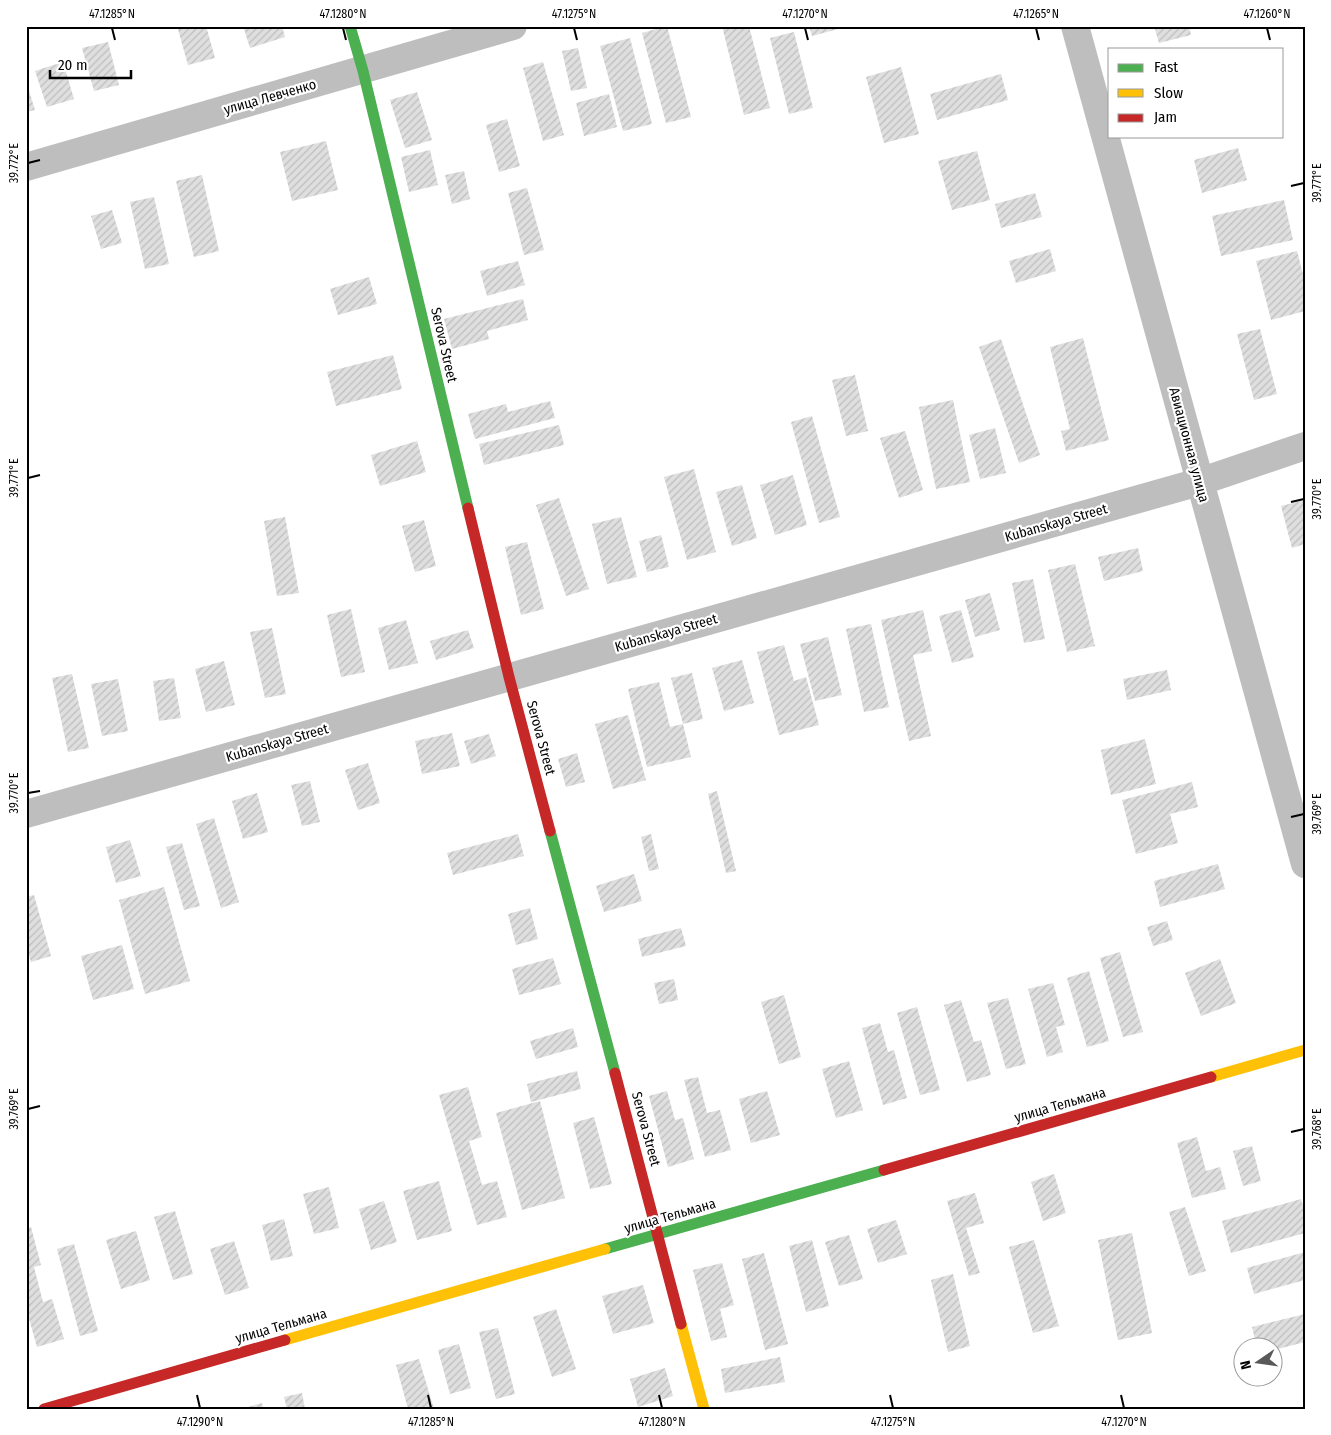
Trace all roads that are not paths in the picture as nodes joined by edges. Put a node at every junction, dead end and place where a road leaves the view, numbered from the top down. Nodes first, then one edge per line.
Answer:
1 (350, 26) edge
2 (513, 26) edge
3 (1074, 26) edge
4 (363, 71) junction
5 (26, 167) edge
6 (1305, 446) edge
7 (1199, 482) junction
8 (509, 677) junction
9 (26, 814) edge
10 (1305, 864) edge
11 (1305, 1050) edge
12 (659, 1234) junction
13 (44, 1409) edge
14 (704, 1409) edge

1 - 4 street, Serova Street
2 - 4 street, улица Левченко
3 - 7 street, Авиационная улица
4 - 5 street, улица Левченко
4 - 8 street, Serova Street
6 - 7 street, Kubanskaya Street
7 - 8 street, Kubanskaya Street
7 - 10 street, Авиационная улица
8 - 9 street, Kubanskaya Street
8 - 12 street, Serova Street
11 - 12 street, улица Тельмана
12 - 13 street, улица Тельмана
12 - 14 street, Serova Street

